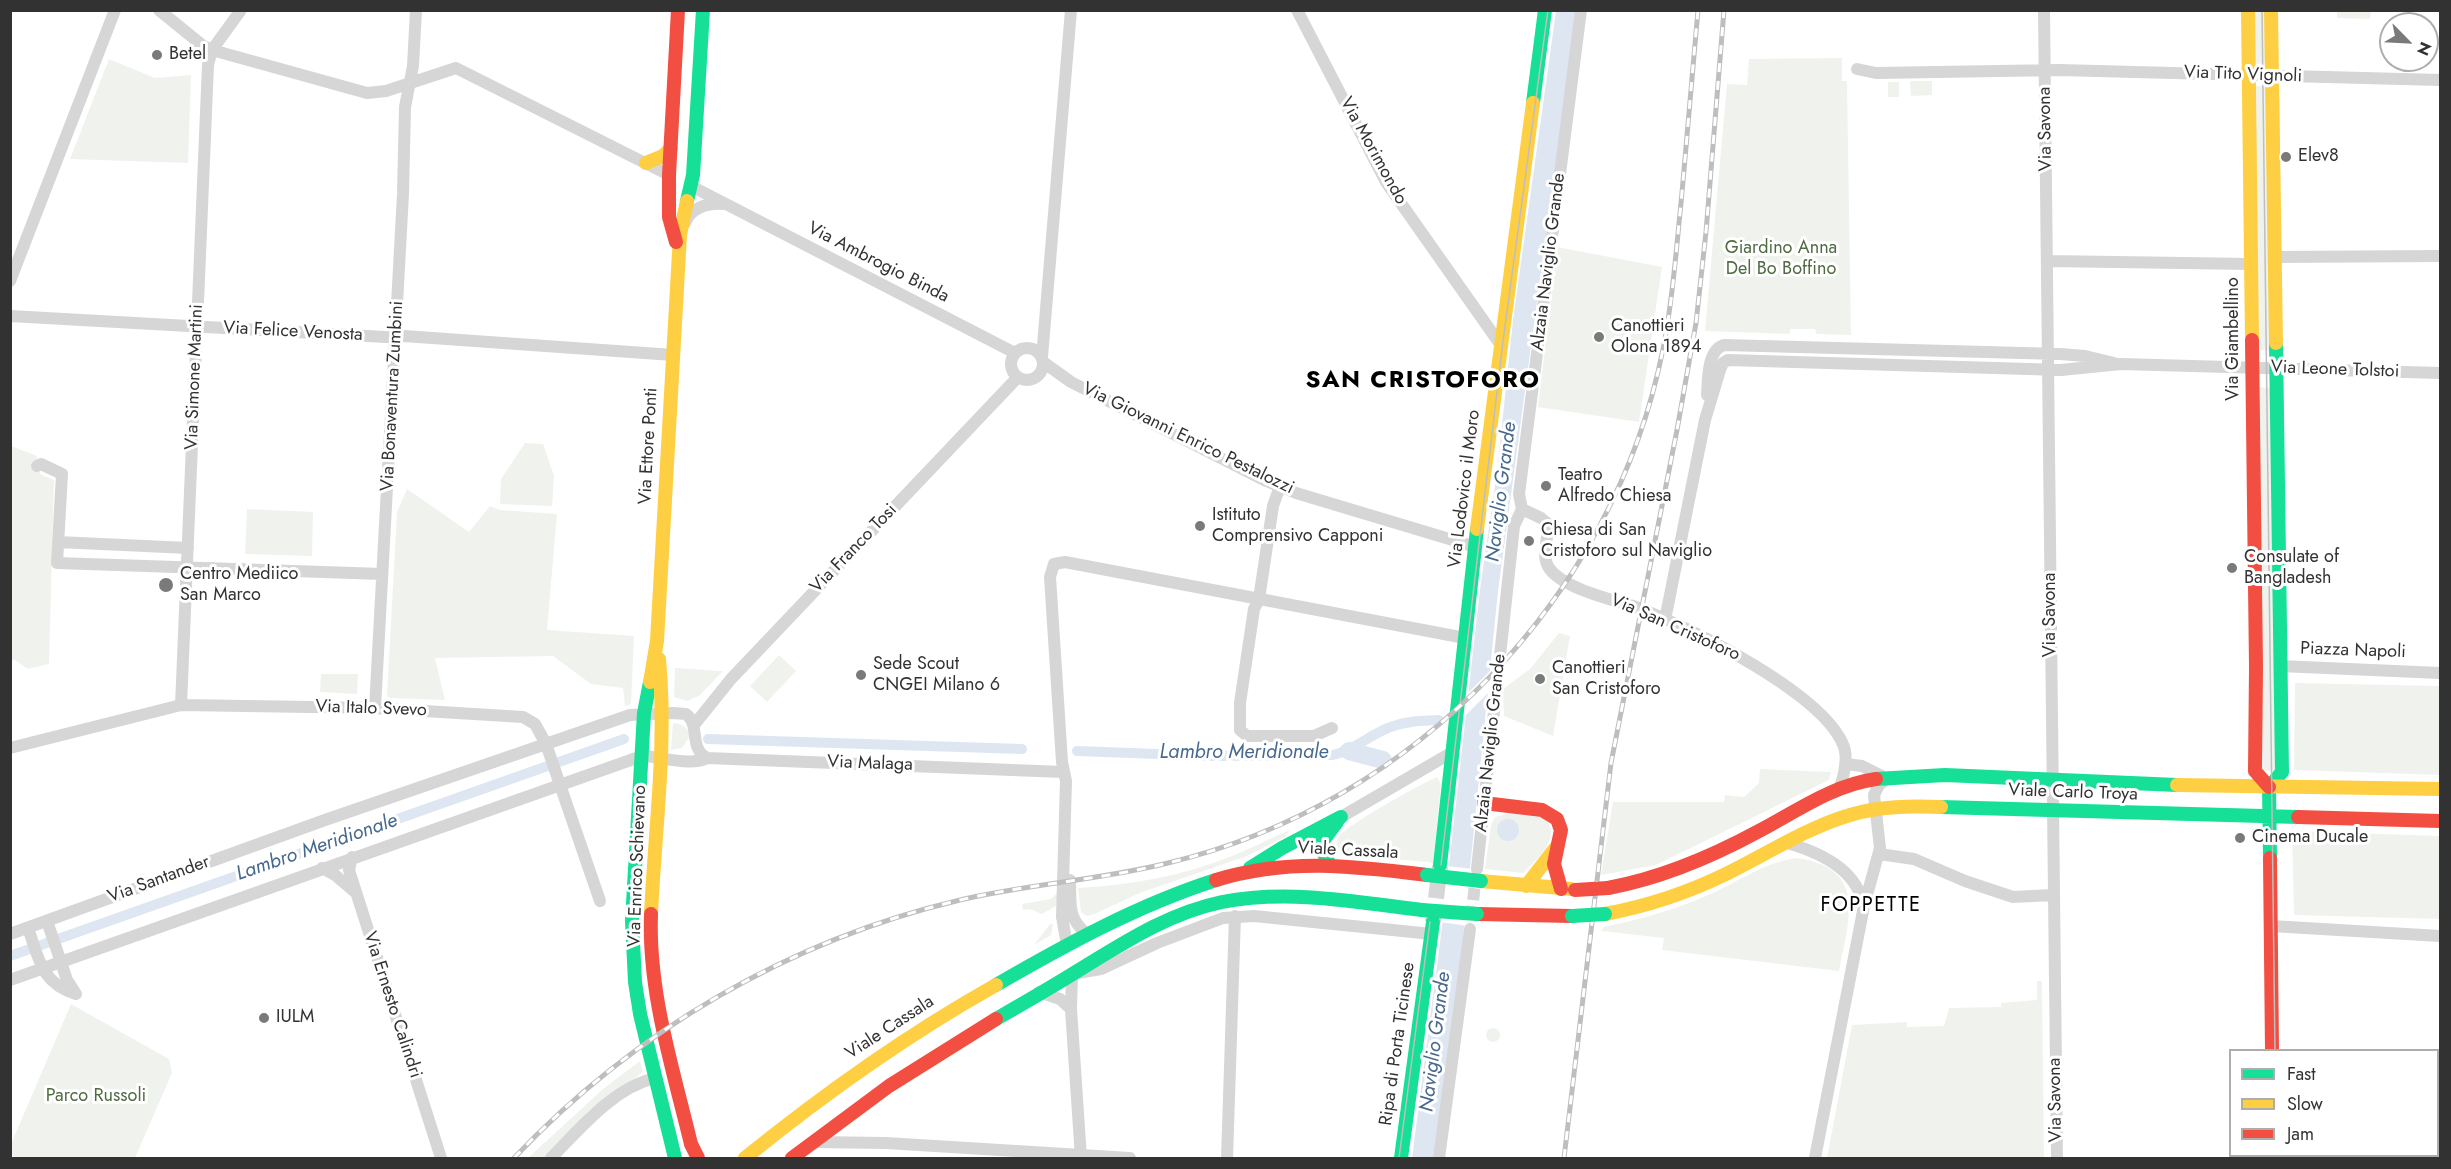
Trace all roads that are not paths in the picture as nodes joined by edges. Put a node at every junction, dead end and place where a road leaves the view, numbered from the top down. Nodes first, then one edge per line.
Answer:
1 (115, 10) edge
2 (159, 10) edge
3 (241, 10) edge
4 (416, 10) edge
5 (678, 10) edge
6 (703, 10) edge
7 (1071, 10) edge
8 (1298, 10) edge
9 (1545, 10) edge
10 (1581, 10) edge
11 (2044, 10) edge
12 (2248, 10) edge
13 (2271, 10) edge
14 (212, 50) junction
15 (1857, 69) dead end
16 (2045, 71) junction
17 (2249, 74) junction
18 (2272, 75) junction
19 (2440, 80) edge
20 (410, 84) junction
21 (671, 148) junction
22 (646, 163) junction
23 (669, 175) junction
24 (691, 186) junction
25 (724, 204) junction
26 (680, 235) junction
27 (679, 253) junction
28 (2440, 256) edge
29 (2275, 257) junction
30 (2048, 261) junction
31 (2251, 264) junction
32 (10, 281) edge
33 (10, 316) edge
34 (1043, 325) junction
35 (197, 327) junction
36 (396, 336) junction
37 (1500, 344) junction
38 (1756, 346) junction
39 (1031, 348) junction
40 (1945, 350) junction
41 (1015, 353) junction
42 (2049, 354) junction
43 (673, 355) junction
44 (1042, 359) junction
45 (1755, 359) junction
46 (2121, 364) junction
47 (1943, 366) junction
48 (2252, 368) junction
49 (2276, 368) junction
50 (2049, 370) junction
51 (2440, 373) edge
52 (1038, 376) junction
53 (1018, 377) junction
54 (1071, 382) junction
55 (1705, 420) junction
56 (37, 466) dead end
57 (1281, 486) junction
58 (1522, 509) junction
59 (58, 542) junction
60 (1476, 547) junction
61 (188, 548) junction
62 (186, 567) junction
63 (382, 574) junction
64 (1259, 599) junction
65 (1665, 620) junction
66 (1466, 638) junction
67 (657, 641) junction
68 (2280, 666) junction
69 (2256, 667) joint
70 (2440, 673) edge
71 (182, 705) junction
72 (375, 708) junction
73 (644, 713) junction
74 (662, 713) junction
75 (694, 724) junction
76 (1332, 728) dead end
77 (694, 740) junction
78 (548, 747) junction
79 (10, 748) edge
80 (1451, 753) junction
81 (642, 756) junction
82 (660, 756) junction
83 (707, 758) junction
84 (678, 760) junction
85 (1845, 764) junction
86 (1064, 772) junction
87 (1888, 776) junction
88 (2053, 781) junction
89 (559, 782) junction
90 (1840, 787) junction
91 (2269, 787) junction
92 (2440, 789) edge
93 (1484, 803) junction
94 (2052, 810) junction
95 (1870, 811) junction
96 (2270, 816) junction
97 (1341, 817) junction
98 (2440, 821) edge
99 (1063, 840) junction
100 (1787, 843) junction
101 (1557, 846) junction
102 (1879, 854) junction
103 (352, 857) junction
104 (1330, 865) junction
105 (1440, 865) tunnel mouth
106 (322, 868) junction
107 (1477, 869) tunnel mouth
108 (1245, 872) junction
109 (1526, 886) junction
110 (1608, 888) joint
111 (1561, 889) junction
112 (356, 892) junction
113 (2053, 895) junction
114 (600, 901) dead end
115 (1864, 906) junction
116 (1235, 916) junction
117 (48, 924) junction
118 (2271, 927) junction
119 (1432, 928) joint
120 (1470, 928) tunnel mouth
121 (29, 931) junction
122 (10, 934) edge
123 (1087, 934) junction
124 (2440, 936) edge
125 (1067, 945) junction
126 (60, 958) junction
127 (41, 965) junction
128 (1072, 974) junction
129 (10, 980) edge
130 (1039, 992) junction
131 (1071, 1009) junction
132 (2272, 1049) edge
133 (655, 1078) junction
134 (841, 1120) junction
135 (812, 1142) junction
136 (851, 1142) junction
137 (1081, 1157) edge
138 (441, 1158) edge
139 (551, 1158) edge
140 (675, 1158) edge
141 (698, 1158) edge
142 (745, 1158) edge
143 (792, 1158) edge
144 (1130, 1158) edge
145 (1227, 1158) edge
146 (1401, 1158) edge
147 (1439, 1158) edge
148 (1815, 1158) edge
149 (2057, 1158) edge

1 - 32 street
2 - 14 street, Via Ambrogio Binda
3 - 14 street
4 - 20 street, Via Bonaventura Zumbini
5 - 21 street, Via Ettore Ponti
6 - 24 street, Via Ettore Ponti
7 - 34 street
8 - 37 street, Via Morimondo
9 - 37 street, Via Lodovico il Moro
10 - 58 street, Alzaia Naviglio Grande
11 - 16 street, Via Savona
12 - 17 street, Via Giambellino
13 - 18 street
14 - 20 street, Via Ambrogio Binda
14 - 35 street, Via Simone Martini
15 - 16 street, Via Savona
16 - 17 street, Via Tito Vignoli
16 - 30 street, Via Savona
17 - 18 street, Via Tito Vignoli
17 - 31 street, Via Giambellino
18 - 19 street, Via Tito Vignoli
18 - 29 street
20 - 22 street, Via Ambrogio Binda
20 - 36 street, Via Bonaventura Zumbini
21 - 22 street
21 - 23 street, Via Ettore Ponti
22 - 23 street, Via Ambrogio Binda
23 - 24 street, Via Ambrogio Binda
23 - 27 street, Via Ettore Ponti
24 - 25 street, Via Ambrogio Binda
24 - 26 street, Via Ettore Ponti
25 - 26 street
25 - 41 street, Via Ambrogio Binda
26 - 27 street, Via Ettore Ponti
27 - 43 street, Via Ettore Ponti
28 - 29 street
29 - 49 street
30 - 31 street
30 - 42 street, Via Savona
31 - 48 street, Via Giambellino
33 - 35 street, Via Felice Venosta
34 - 39 street
34 - 44 street
35 - 36 street, Via Felice Venosta
35 - 61 street, Via Simone Martini
36 - 43 street, Via Felice Venosta
36 - 63 street, Via Bonaventura Zumbini
37 - 60 street, Via Lodovico il Moro
38 - 40 street, Via Leone Tolstoi
38 - 45 street
38 - 55 street, Via Leone Tolstoi
39 - 41 street
39 - 44 street, Via Giovanni Enrico Pestalozzi
40 - 42 street, Via Leone Tolstoi
40 - 47 street
41 - 53 street
42 - 46 street, Via Leone Tolstoi
42 - 50 street, Via Savona
43 - 67 street, Via Ettore Ponti
44 - 52 street
44 - 54 street, Via Giovanni Enrico Pestalozzi
45 - 47 street, Via Leone Tolstoi
45 - 55 street, Via Leone Tolstoi
46 - 48 street, Via Leone Tolstoi
46 - 50 street, Via Leone Tolstoi
47 - 50 street, Via Leone Tolstoi
48 - 49 street, Via Leone Tolstoi
48 - 69 street, Via Giambellino
49 - 51 street, Via Leone Tolstoi
49 - 68 street
50 - 88 street, Via Savona
52 - 53 street, Via Giovanni Enrico Pestalozzi
52 - 54 street, Via Giovanni Enrico Pestalozzi
53 - 75 street, Via Franco Tosi
54 - 57 street, Via Giovanni Enrico Pestalozzi
55 - 65 street
56 - 59 street
57 - 60 street, Via Giovanni Enrico Pestalozzi
57 - 64 street
58 - 65 street, Via San Cristoforo
58 - 93 street, Alzaia Naviglio Grande
59 - 61 street
59 - 62 street
60 - 66 street, Via Lodovico il Moro
61 - 62 street, Via Simone Martini
62 - 63 street
62 - 71 street, Via Simone Martini
63 - 72 street, Via Bonaventura Zumbini
64 - 66 street
64 - 76 street
64 - 86 street
65 - 85 street, Via San Cristoforo
66 - 80 street, Via Lodovico il Moro
67 - 73 street, Via Ettore Ponti
67 - 74 street, Via Ettore Ponti
68 - 70 street, Piazza Napoli
68 - 91 street, Piazza Napoli
69 - 91 street, Piazza Napoli
71 - 72 street, Via Italo Svevo
71 - 79 street, Via Italo Svevo
72 - 78 street, Via Italo Svevo
73 - 74 street, Via Santander
73 - 78 street, Via Santander
73 - 81 street, Via Enrico Schievano
74 - 75 street, Via Santander
74 - 82 street, Via Enrico Schievano
75 - 77 street
77 - 83 street
77 - 84 street
78 - 89 street
78 - 117 street, Via Santander
80 - 97 street, Viale Cassala
80 - 105 street, Via Lodovico il Moro
81 - 82 street, Via Malaga
81 - 89 street
81 - 133 street, Via Enrico Schievano
82 - 84 street, Via Malaga
82 - 141 street, Via Enrico Schievano
83 - 84 street, Via Malaga
83 - 86 street, Via Malaga
85 - 87 street
85 - 90 street, Via San Cristoforo
86 - 99 street
87 - 88 street, Viale Carlo Troya
87 - 90 street, Viale Carlo Troya
87 - 95 street
88 - 91 street, Viale Carlo Troya
88 - 94 street, Via Savona
89 - 103 street
89 - 114 street, Via Enrico Schievano
90 - 110 street, Viale Carlo Troya
91 - 92 street
91 - 96 street, Piazza Napoli
93 - 101 street
93 - 107 street, Alzaia Naviglio Grande
94 - 95 street, Viale Carlo Troya
94 - 96 street, Viale Carlo Troya
94 - 113 street, Via Savona
95 - 100 street, Viale Carlo Troya
95 - 102 street
96 - 98 street
96 - 118 street, Piazza Napoli
97 - 104 street
97 - 108 street
99 - 123 street
99 - 125 street
100 - 115 street
100 - 128 street, Viale Carlo Troya, bridge
101 - 109 street
101 - 111 street
102 - 113 street
102 - 115 street
103 - 106 street
103 - 112 street, Via Ernesto Calindri
104 - 108 street, Viale Cassala
104 - 109 street, Viale Cassala, bridge
106 - 112 street
106 - 126 street
108 - 123 street, Viale Cassala
109 - 111 street, Viale Cassala
110 - 111 street, Viale Cassala, bridge
112 - 138 street, Via Ernesto Calindri
113 - 149 street, Via Savona
115 - 148 street
116 - 119 street
116 - 128 street
116 - 145 street
117 - 121 street, Via Santander
117 - 126 street
118 - 124 street
118 - 132 street, Piazza Napoli
119 - 146 street, Ripa di Porta Ticinese
120 - 147 street
121 - 122 street, Via Santander
121 - 127 street
123 - 125 street, Viale Cassala
125 - 128 street
125 - 142 street, Viale Cassala
126 - 127 street
126 - 127 street
127 - 129 street
128 - 130 street
128 - 131 street
130 - 131 street
130 - 134 street
131 - 137 street
133 - 139 street
133 - 140 street, Via Enrico Schievano
134 - 135 street
134 - 136 street
135 - 136 street
135 - 143 street
136 - 137 street
137 - 144 street

